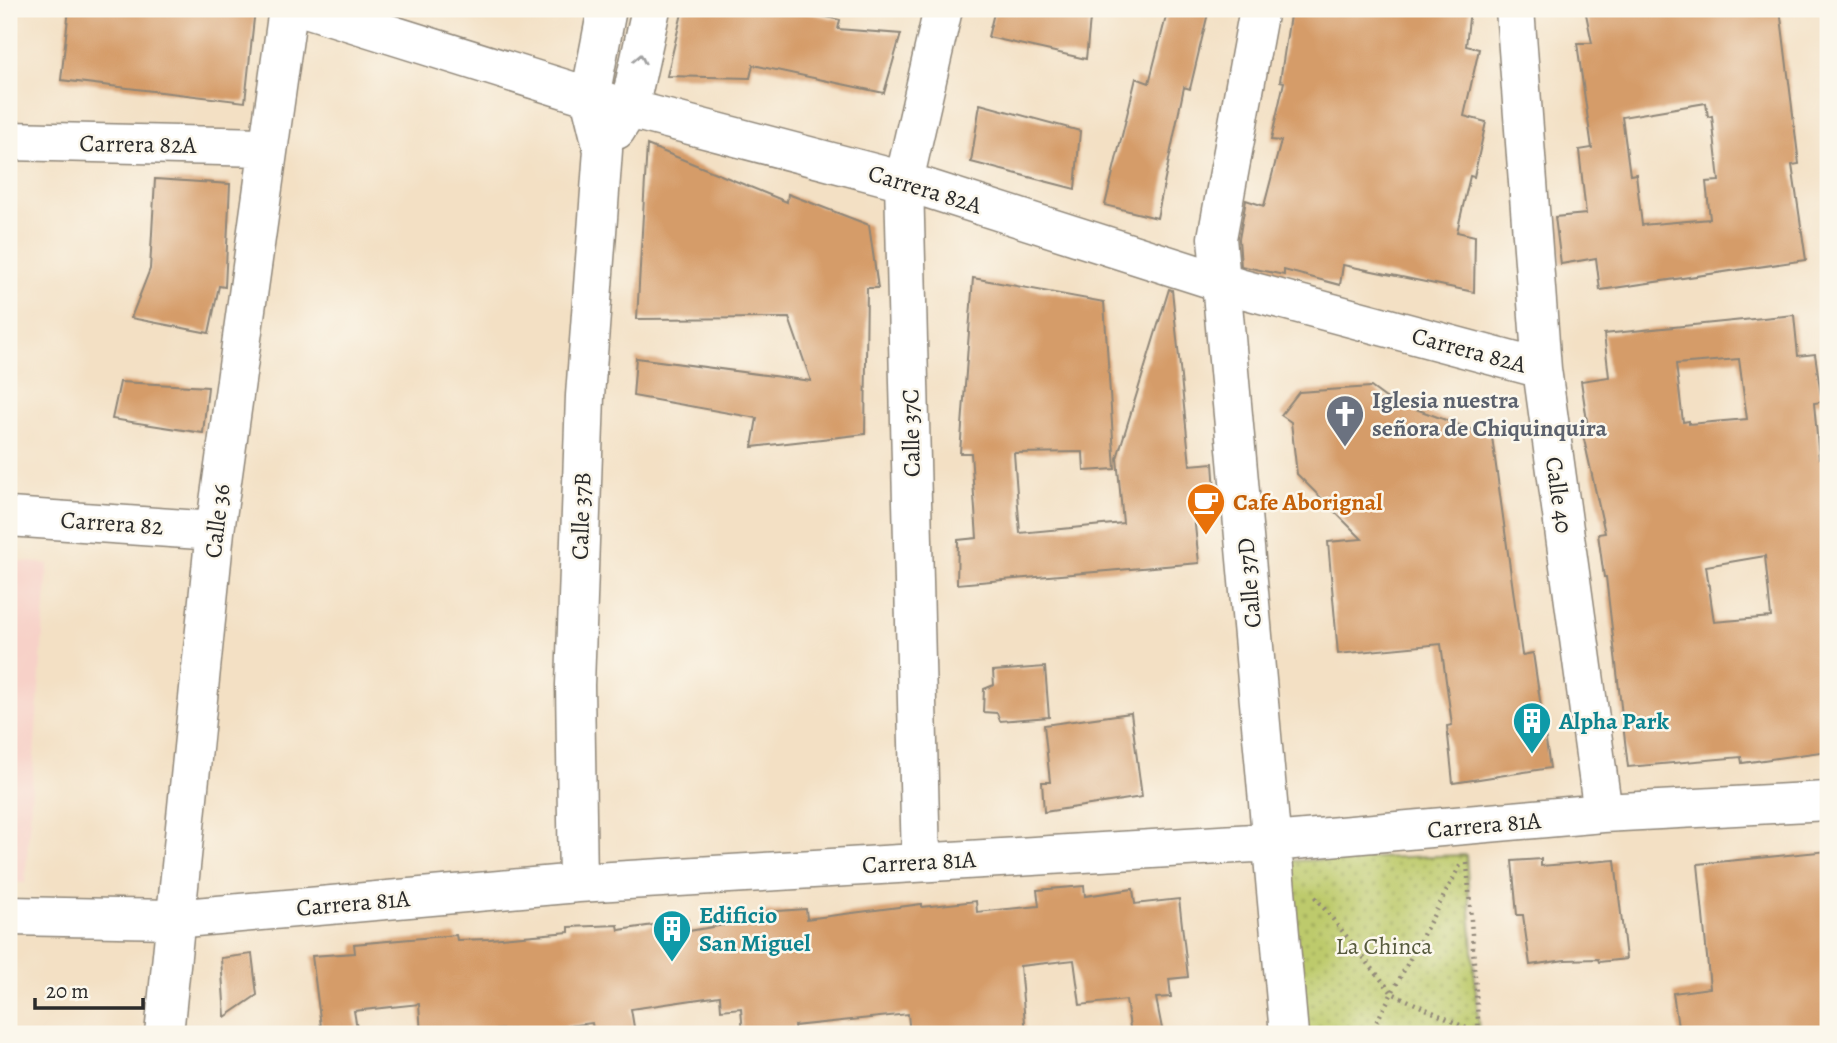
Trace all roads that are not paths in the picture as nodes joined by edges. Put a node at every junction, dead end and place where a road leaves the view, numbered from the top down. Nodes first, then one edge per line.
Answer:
1 (288, 9) edge
2 (309, 9) edge
3 (607, 9) edge
4 (652, 9) edge
5 (943, 9) edge
6 (1259, 9) edge
7 (1515, 9) edge
8 (590, 97) junction
9 (629, 109) junction
10 (9, 142) edge
11 (268, 147) junction
12 (603, 149) junction
13 (904, 181) junction
14 (1223, 283) junction
15 (1542, 369) junction
16 (9, 517) edge
17 (215, 531) junction
18 (1828, 801) edge
19 (1603, 813) junction
20 (1271, 842) junction
21 (921, 862) junction
22 (578, 883) junction
23 (9, 916) edge
24 (173, 919) junction
25 (163, 1034) edge
26 (1289, 1034) edge

1 - 11 street, Calle 36
2 - 8 street, Carrera 82A
3 - 8 street, Calle 37B
9 -> 4 street, Calle 37B
5 - 13 street, Calle 37C
6 - 14 street, Calle 37D
7 - 15 street, Calle 40
8 - 9 street, Carrera 82A
8 - 12 street, Calle 37B
9 - 12 street, Calle 37B
9 - 13 street, Carrera 82A
10 - 11 street, Carrera 82A
11 - 17 street, Calle 36
12 - 22 street, Calle 37B
13 - 14 street, Carrera 82A
13 - 21 street, Calle 37C
14 - 15 street, Carrera 82A
14 - 20 street, Calle 37D
15 - 19 street, Calle 40
16 - 17 street, Carrera 82
17 - 24 street, Calle 36
18 - 19 street, Carrera 81A
19 - 20 street, Carrera 81A
20 - 21 street, Carrera 81A
20 - 26 street, Calle 37D
21 - 22 street, Carrera 81A
22 - 24 street, Carrera 81A
23 - 24 street, Carrera 81A
24 - 25 street, Calle 36

